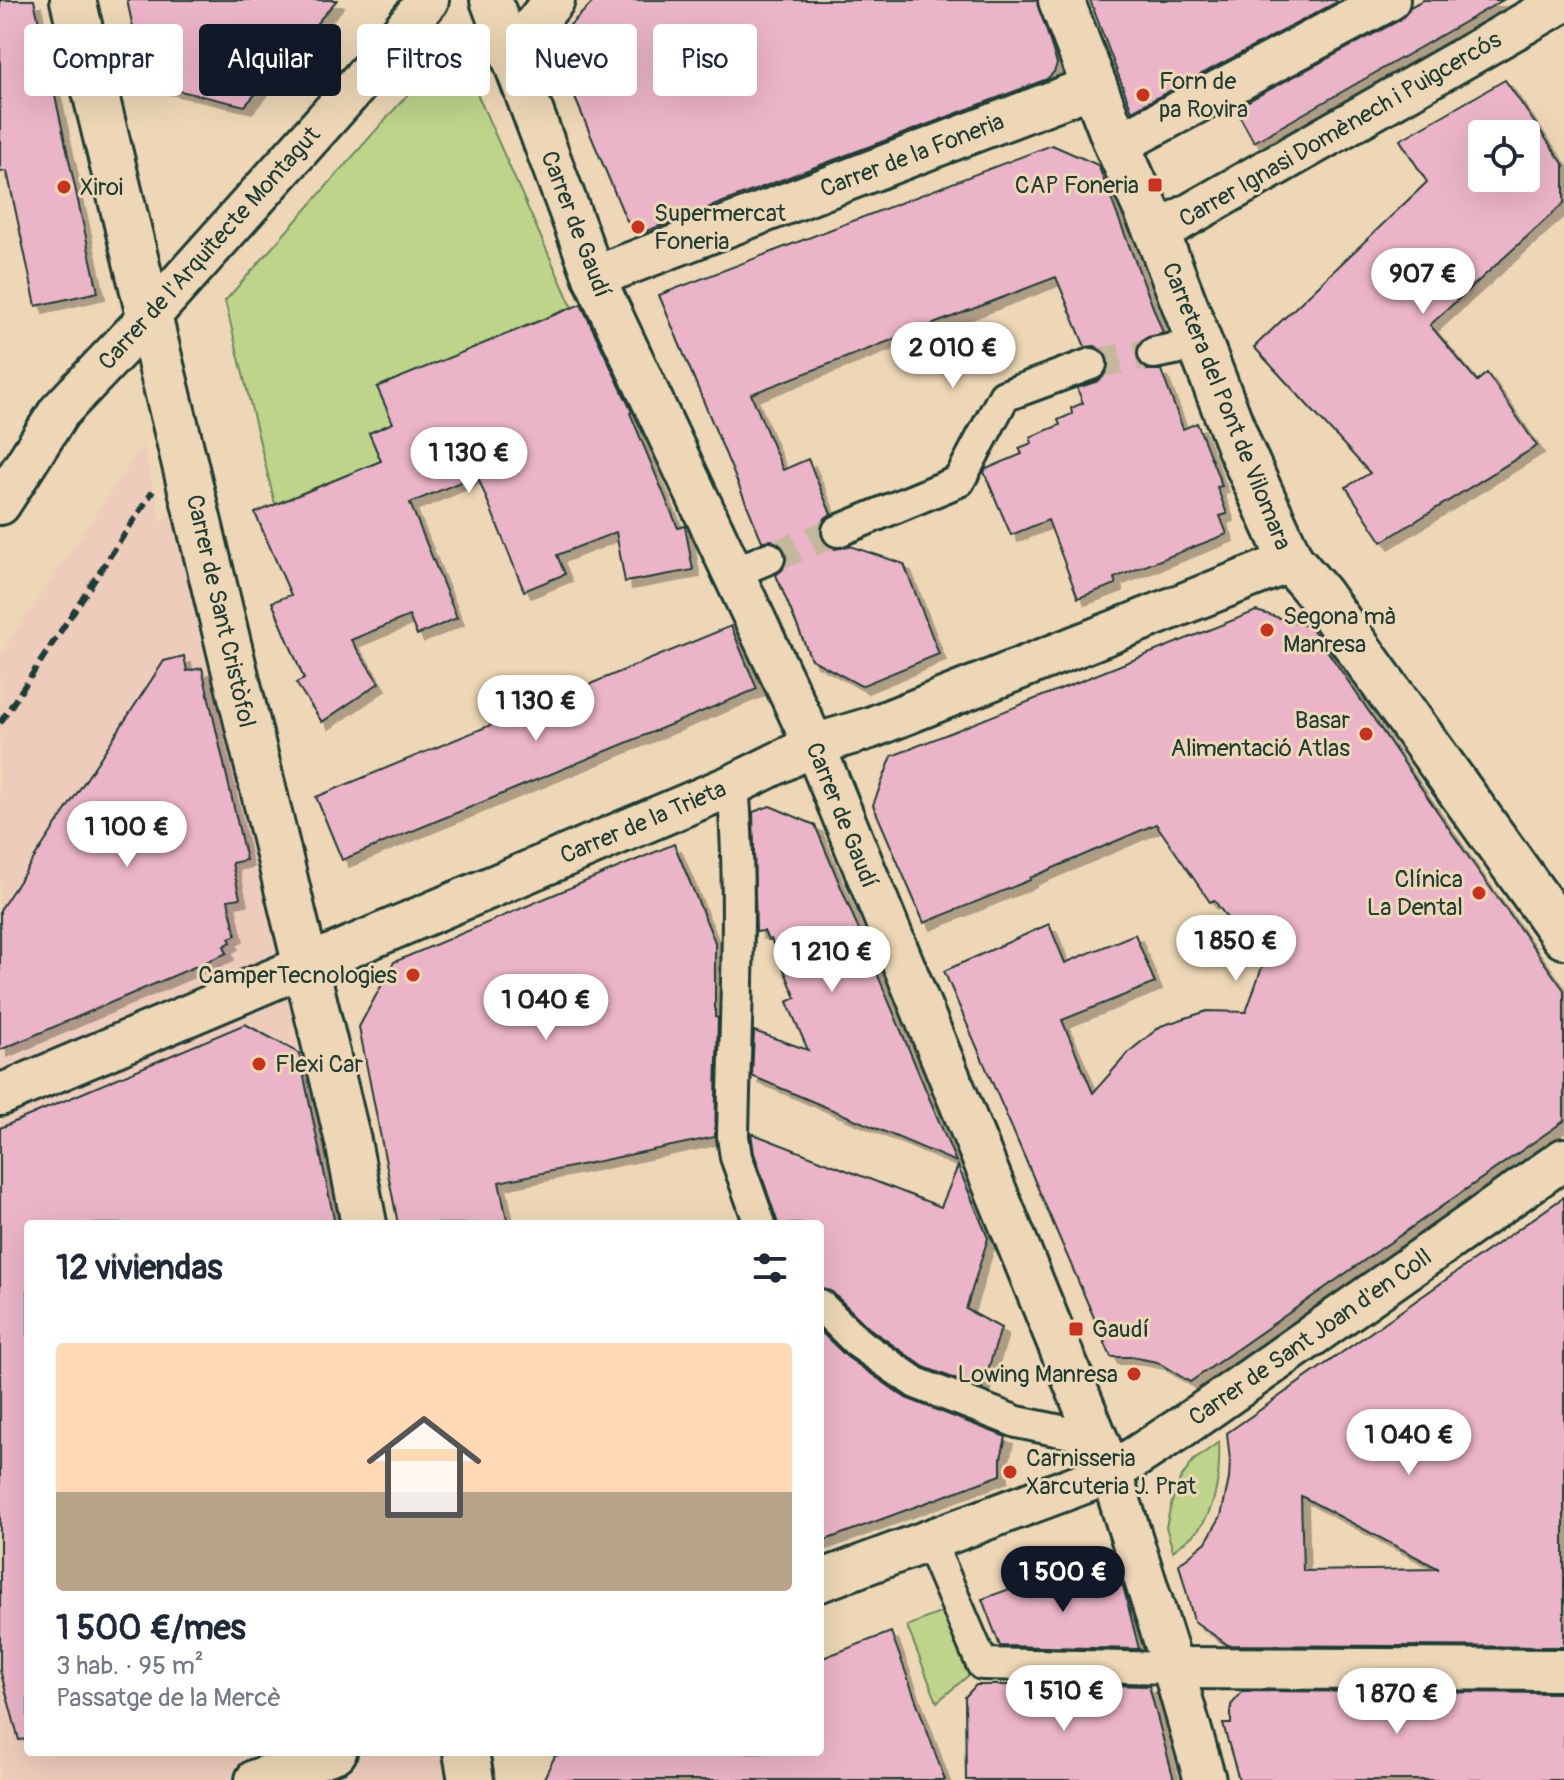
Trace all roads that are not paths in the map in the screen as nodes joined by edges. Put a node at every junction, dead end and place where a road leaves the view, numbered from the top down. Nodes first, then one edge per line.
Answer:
1 (73, 0) edge
2 (428, 0) edge
3 (491, 0) edge
4 (554, 0) edge
5 (1061, 0) edge
6 (1564, 1) edge
7 (1370, 5) edge
8 (535, 24) edge
9 (506, 40) edge
10 (1096, 85) junction
11 (527, 96) edge
12 (1117, 145) junction
13 (1157, 233) junction
14 (594, 277) junction
15 (151, 315) junction
16 (1200, 344) junction
17 (1154, 353) tunnel mouth
18 (1091, 364) tunnel mouth
19 (0, 504) edge
20 (838, 531) tunnel mouth
21 (1291, 561) junction
22 (814, 745) junction
23 (733, 785) junction
24 (1564, 936) edge
25 (305, 965) junction
26 (0, 1095) edge
27 (1564, 1159) edge
28 (363, 1220) edge
29 (759, 1220) edge
30 (824, 1309) edge
31 (1103, 1456) junction
32 (930, 1542) junction
33 (824, 1580) edge
34 (1173, 1668) junction
35 (1564, 1670) edge
36 (325, 1756) edge
37 (467, 1756) edge
38 (256, 1780) edge
39 (471, 1780) edge
40 (1205, 1780) edge

1 - 15 street, Carrer de Sant Cristòfol
2 - 15 street, Carrer de l'Arquitecte Montagut
3 - 9 street, Carrer de Gaudí
4 - 8 street
5 - 10 street, Carretera del Pont de Vilomara
6 - 13 street, Carrer Ignasi Domènech i Puigcercós
7 - 12 street
10 - 12 street, Carretera del Pont de Vilomara
10 - 14 street, Carrer de la Foneria
11 - 14 street, Carrer de Gaudí
12 - 13 street, Carretera del Pont de Vilomara
13 - 16 street, Carretera del Pont de Vilomara
14 - 22 street, Carrer de Gaudí
15 - 19 street, Carrer de l'Arquitecte Montagut
15 - 25 street, Carrer de Sant Cristòfol
16 - 17 street
16 - 21 street, Carretera del Pont de Vilomara
18 - 20 street
21 - 22 street, Carrer de la Trieta
21 - 24 street, Carretera del Pont de Vilomara
22 - 23 street, Carrer de la Trieta
22 - 31 street, Carrer de Gaudí
23 - 25 street, Carrer de la Trieta
23 - 29 street
25 - 26 street, Carrer de la Trieta
25 - 28 street, Carrer de Sant Cristòfol
27 - 31 street, Carrer de Sant Joan d'en Coll
30 - 31 street
31 - 32 street, Carrer de Sant Joan d'en Coll
31 - 34 street, Carrer de Gaudí
32 - 33 street, Carrer de Sant Joan d'en Coll
32 - 34 street
34 - 35 street
34 - 40 street, Carrer de Gaudí
36 - 38 street
37 - 39 street

